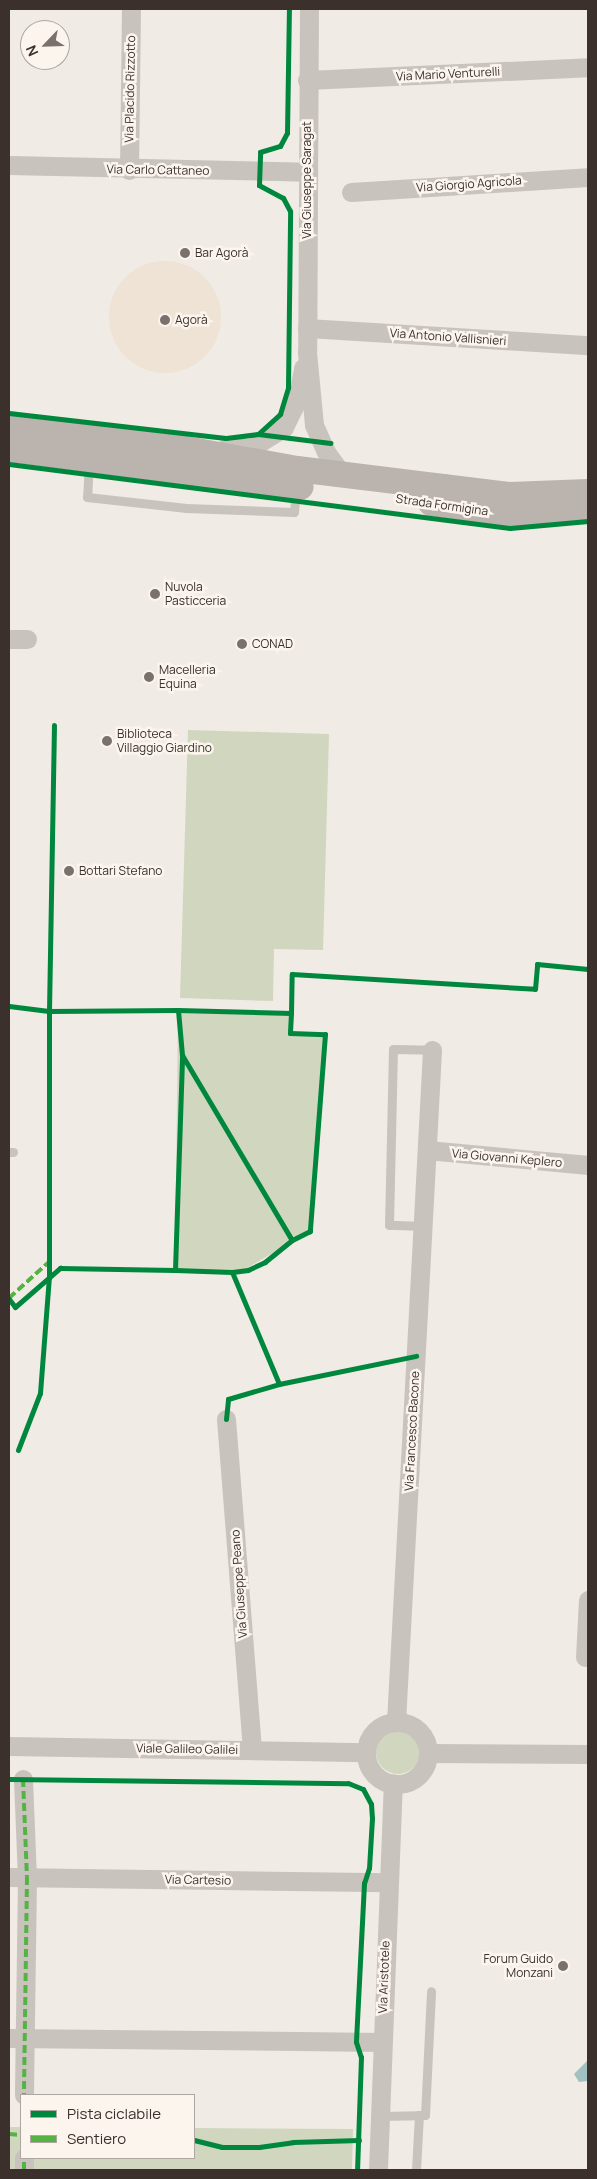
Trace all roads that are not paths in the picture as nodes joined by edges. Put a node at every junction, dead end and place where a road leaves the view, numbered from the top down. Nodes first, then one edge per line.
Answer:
1 (131, 9) edge
2 (308, 9) edge
3 (588, 67) edge
4 (307, 80) junction
5 (9, 165) edge
6 (129, 170) junction
7 (307, 172) junction
8 (588, 177) edge
9 (350, 192) dead end
10 (307, 328) junction
11 (588, 345) edge
12 (307, 352) junction
13 (9, 428) edge
14 (9, 448) edge
15 (180, 448) junction
16 (90, 450) junction
17 (342, 474) junction
18 (297, 478) junction
19 (588, 492) edge
20 (437, 504) junction
21 (588, 511) edge
22 (432, 1050) joint
23 (427, 1150) junction
24 (588, 1165) edge
25 (423, 1226) junction
26 (226, 1419) dead end
27 (588, 1600) edge
28 (586, 1657) dead end
29 (396, 1722) junction
30 (9, 1746) edge
31 (252, 1750) junction
32 (366, 1752) junction
33 (428, 1753) junction
34 (588, 1754) edge
35 (23, 1779) dead end
36 (393, 1784) junction
37 (18, 1877) edge
38 (388, 1882) junction
39 (431, 1992) dead end
40 (16, 2038) edge
41 (382, 2042) junction
42 (24, 2094) edge
43 (419, 2115) junction
44 (380, 2116) junction
45 (378, 2170) edge
46 (416, 2170) edge

1 - 6 street, Via Placido Rizzotto
2 - 4 street, Via Giuseppe Saragat
3 - 4 street, Via Mario Venturelli
4 - 7 street, Via Giuseppe Saragat
5 - 6 street, Via Carlo Cattaneo
6 - 7 street, Via Carlo Cattaneo
7 - 10 street, Via Giuseppe Saragat
8 - 9 street, Via Giorgio Agricola
10 - 11 street, Via Antonio Vallisnieri
10 - 12 street, Via Giuseppe Saragat
12 - 15 street, Via Giuseppe Saragat
12 - 17 street, Via Giuseppe Saragat
13 - 16 street, Strada Formigina
14 - 16 street, Strada Formigina
15 - 16 street, Strada Formigina
15 - 18 street, Strada Formigina
16 - 18 street, Strada Formigina
16 - 18 lane
17 - 18 street, Strada Formigina
17 - 20 street, Strada Formigina
18 - 20 street, Strada Formigina
19 - 20 street, Strada Formigina
20 - 21 street, Strada Formigina
22 - 23 street, Via Francesco Bacone
22 - 25 lane
23 - 24 street, Via Giovanni Keplero
23 - 25 street, Via Francesco Bacone
25 - 29 street, Via Francesco Bacone
26 - 31 street, Via Giuseppe Peano
27 - 28 street
29 - 32 street
29 - 33 street
30 - 31 street, Viale Galileo Galilei
31 - 32 street, Viale Galileo Galilei
32 - 36 street
33 - 34 street
33 - 36 street
35 - 37 street
36 - 38 street, Via Aristotele
37 - 38 street, Via Cartesio
37 - 40 street
38 - 41 street, Via Aristotele
39 - 43 lane
40 - 41 street
40 - 42 street
41 - 44 street, Via Aristotele
43 - 44 lane
43 - 46 lane
44 - 45 street, Via Aristotele

